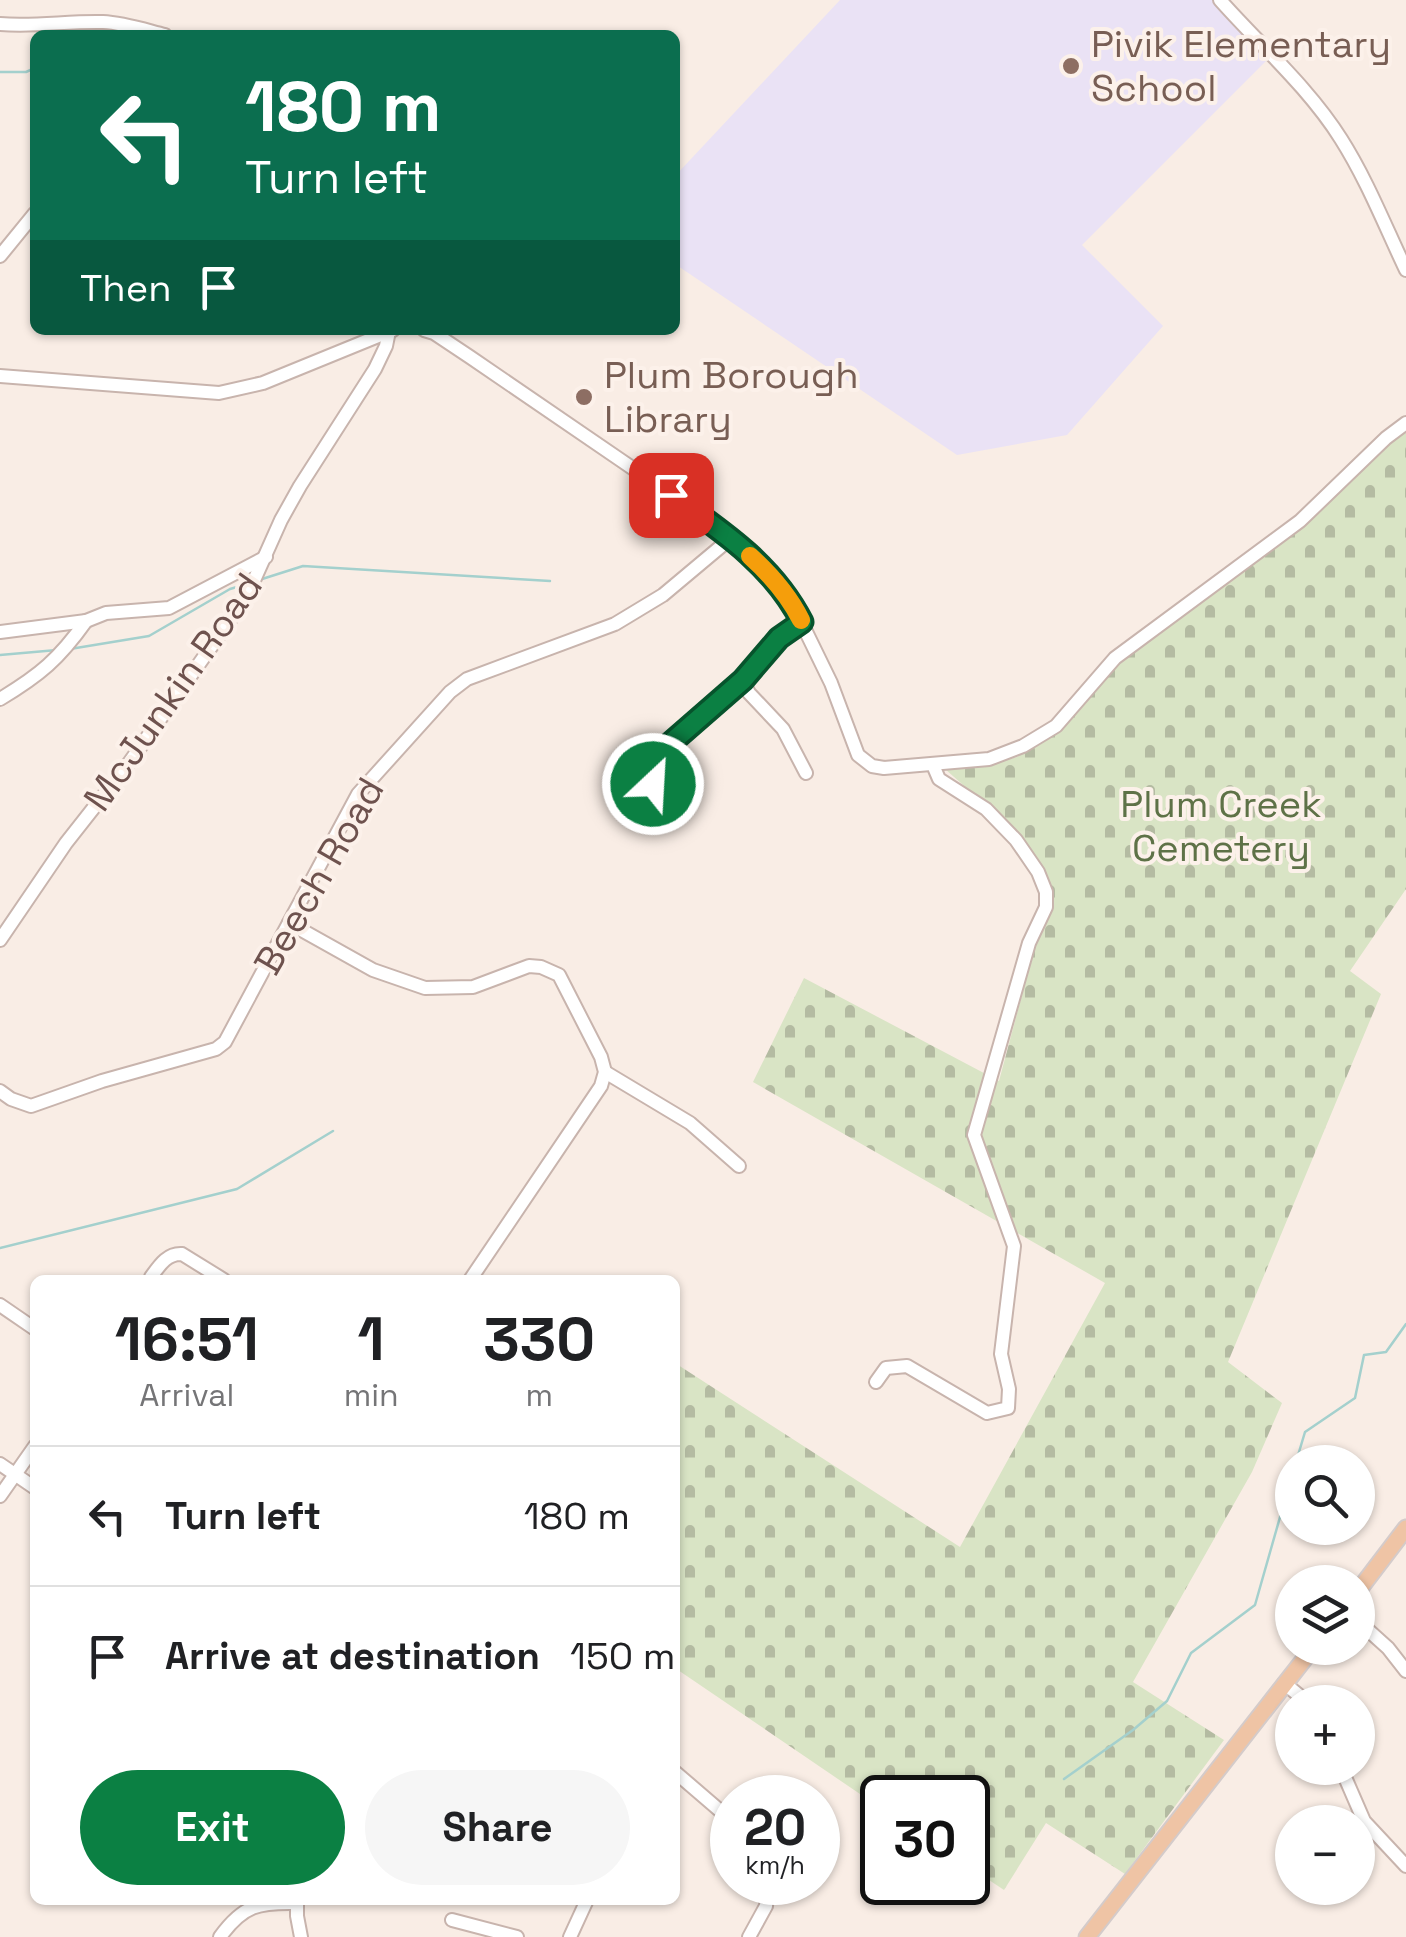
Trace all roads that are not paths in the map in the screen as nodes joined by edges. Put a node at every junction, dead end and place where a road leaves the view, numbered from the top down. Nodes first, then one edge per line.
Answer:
1 (1220, 0) edge
2 (0, 24) edge
3 (134, 30) edge
4 (30, 219) edge
5 (0, 256) edge
6 (1406, 270) edge
7 (381, 335) edge
8 (390, 335) edge
9 (437, 335) edge
10 (0, 376) edge
11 (1406, 424) edge
12 (731, 538) junction
13 (266, 557) junction
14 (86, 621) junction
15 (802, 622) junction
16 (0, 632) edge
17 (743, 680) junction
18 (0, 698) edge
19 (665, 748) junction
20 (621, 757) dead end
21 (933, 765) junction
22 (806, 773) dead end
23 (662, 803) dead end
24 (288, 923) junction
25 (0, 940) edge
26 (604, 1072) junction
27 (0, 1091) edge
28 (738, 1166) dead end
29 (153, 1275) edge
30 (216, 1275) edge
31 (473, 1275) edge
32 (0, 1306) edge
33 (30, 1326) edge
34 (876, 1382) dead end
35 (30, 1454) edge
36 (0, 1464) edge
37 (16, 1475) junction
38 (30, 1485) edge
39 (0, 1496) edge
40 (1406, 1528) edge
41 (1375, 1569) edge
42 (1375, 1636) edge
43 (1299, 1665) edge
44 (1406, 1671) edge
45 (1284, 1683) junction
46 (1286, 1685) edge
47 (680, 1776) edge
48 (1348, 1785) edge
49 (710, 1802) edge
50 (1406, 1866) edge
51 (261, 1905) edge
52 (297, 1905) edge
53 (584, 1905) edge
54 (766, 1905) edge
55 (452, 1920) dead end
56 (220, 1937) edge
57 (301, 1937) edge
58 (517, 1937) edge
59 (570, 1937) edge
60 (749, 1937) edge
61 (1087, 1937) edge

1 - 6 street
2 - 3 street
4 - 5 street
7 - 10 street
8 - 13 street, McJunkin Road
9 - 12 street
11 - 21 street
12 - 15 street
12 - 24 street, Beech Road
13 - 14 street
13 - 25 street, McJunkin Road
14 - 16 street
14 - 18 street
15 - 17 street
15 - 21 street
17 - 19 street
17 - 22 street
19 - 20 street
19 - 23 street
21 - 34 street
24 - 26 street
24 - 27 street, Beech Road
26 - 28 street
26 - 31 street
29 - 30 street
32 - 33 street
35 - 37 street
36 - 37 street
37 - 38 street
37 - 39 street
40 - 41 main road
42 - 44 street
43 - 45 main road
45 - 46 street
45 - 61 main road
47 - 49 street
48 - 50 street
51 - 56 street
52 - 57 street
53 - 59 street
54 - 60 street
55 - 58 street

